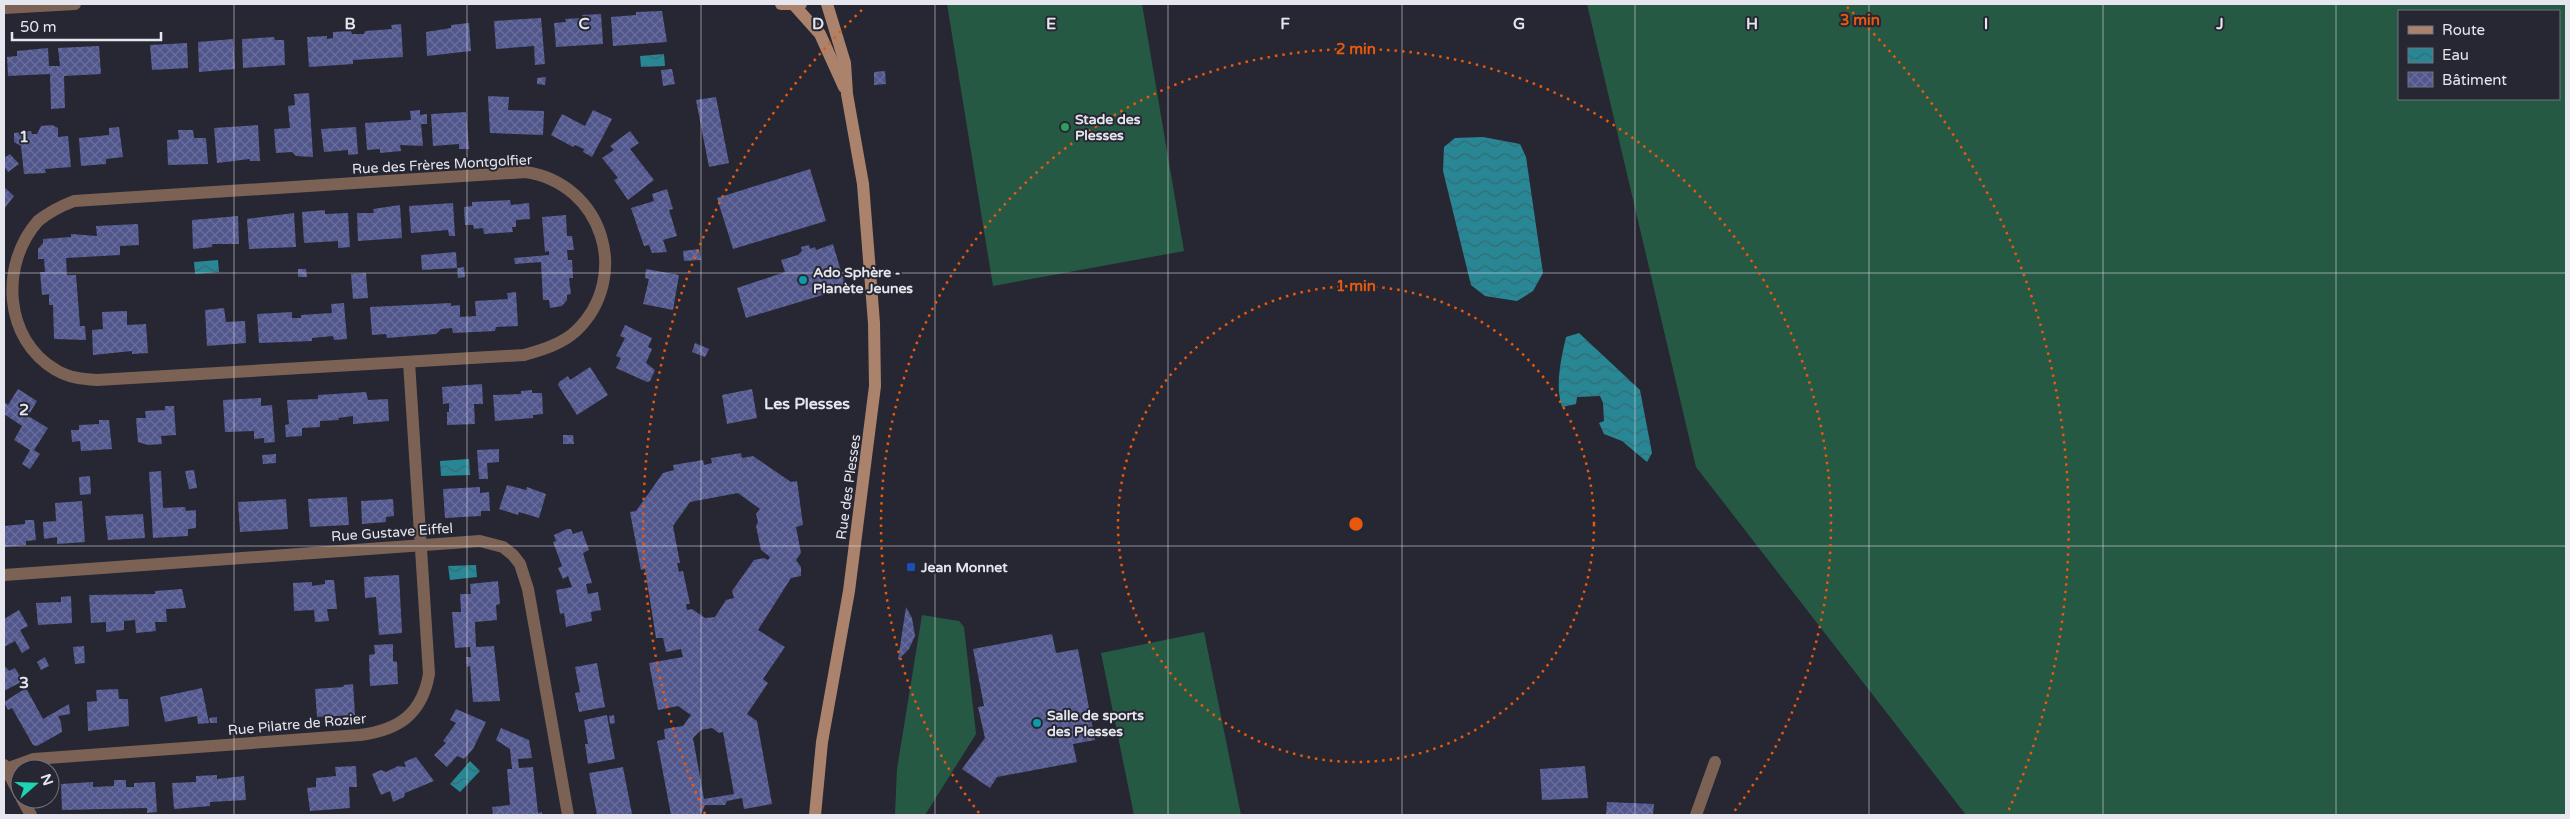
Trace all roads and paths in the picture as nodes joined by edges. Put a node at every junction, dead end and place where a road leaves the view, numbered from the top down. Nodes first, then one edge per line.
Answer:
1 (75, 4) edge
2 (781, 4) edge
3 (798, 4) edge
4 (827, 4) edge
5 (4, 8) edge
6 (847, 94) junction
7 (5, 294) edge
8 (409, 362) junction
9 (421, 545) junction
10 (4, 575) edge
11 (1715, 762) dead end
12 (5, 767) edge
13 (818, 794) junction
14 (568, 815) edge
15 (815, 815) edge
16 (822, 815) edge
17 (1696, 815) edge

1 - 5 street
2 - 3 street
3 - 6 street, Rue des Plesses
4 - 6 street, Rue des Plesses
6 - 13 street, Rue des Plesses
7 - 8 street, Rue des Frères Montgolfier
7 - 8 street, Rue des Frères Montgolfier
8 - 9 street, Rue Pilatre de Rozier
9 - 10 street, Rue Gustave Eiffel
9 - 12 street, Rue Pilatre de Rozier
9 - 14 street, Rue Gustave Eiffel
11 - 17 street
13 - 15 street, Rue des Plesses
13 - 16 street, Rue des Plesses

